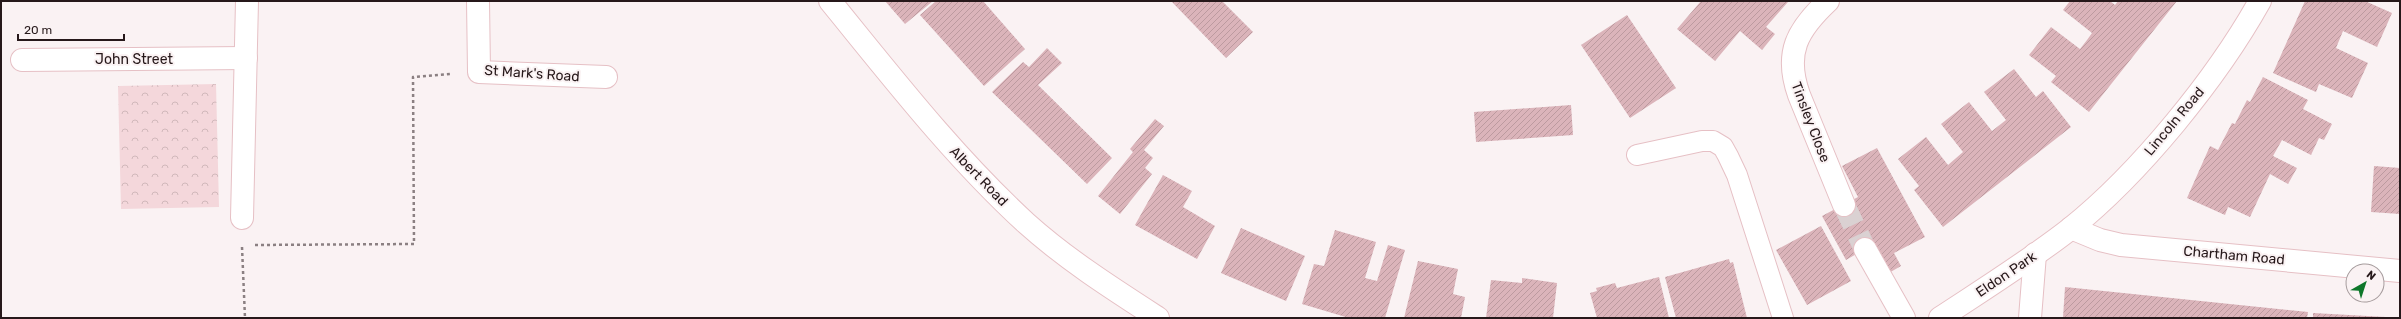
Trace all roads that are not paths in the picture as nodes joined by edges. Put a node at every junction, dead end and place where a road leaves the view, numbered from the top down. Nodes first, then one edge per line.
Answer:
1 (247, 1) edge
2 (478, 1) edge
3 (830, 1) edge
4 (1828, 1) edge
5 (2260, 1) edge
6 (246, 58) junction
7 (22, 60) dead end
8 (606, 77) dead end
9 (1637, 155) dead end
10 (1844, 205) tunnel mouth
11 (242, 218) dead end
12 (2071, 228) junction
13 (1865, 249) tunnel mouth
14 (2035, 254) junction
15 (2400, 271) edge
16 (1158, 318) edge
17 (1783, 318) edge
18 (1904, 318) edge
19 (1940, 318) edge
20 (2030, 318) edge

1 - 6 street
2 - 8 street, St Mark's Road
3 - 16 street, Albert Road
4 - 10 street, Tinsley Close
5 - 12 street, Lincoln Road
6 - 7 street, John Street
6 - 11 street
9 - 17 lane
12 - 14 street, Eldon Park
12 - 15 street, Chartham Road
13 - 18 street
14 - 19 street, Eldon Park
14 - 20 street

